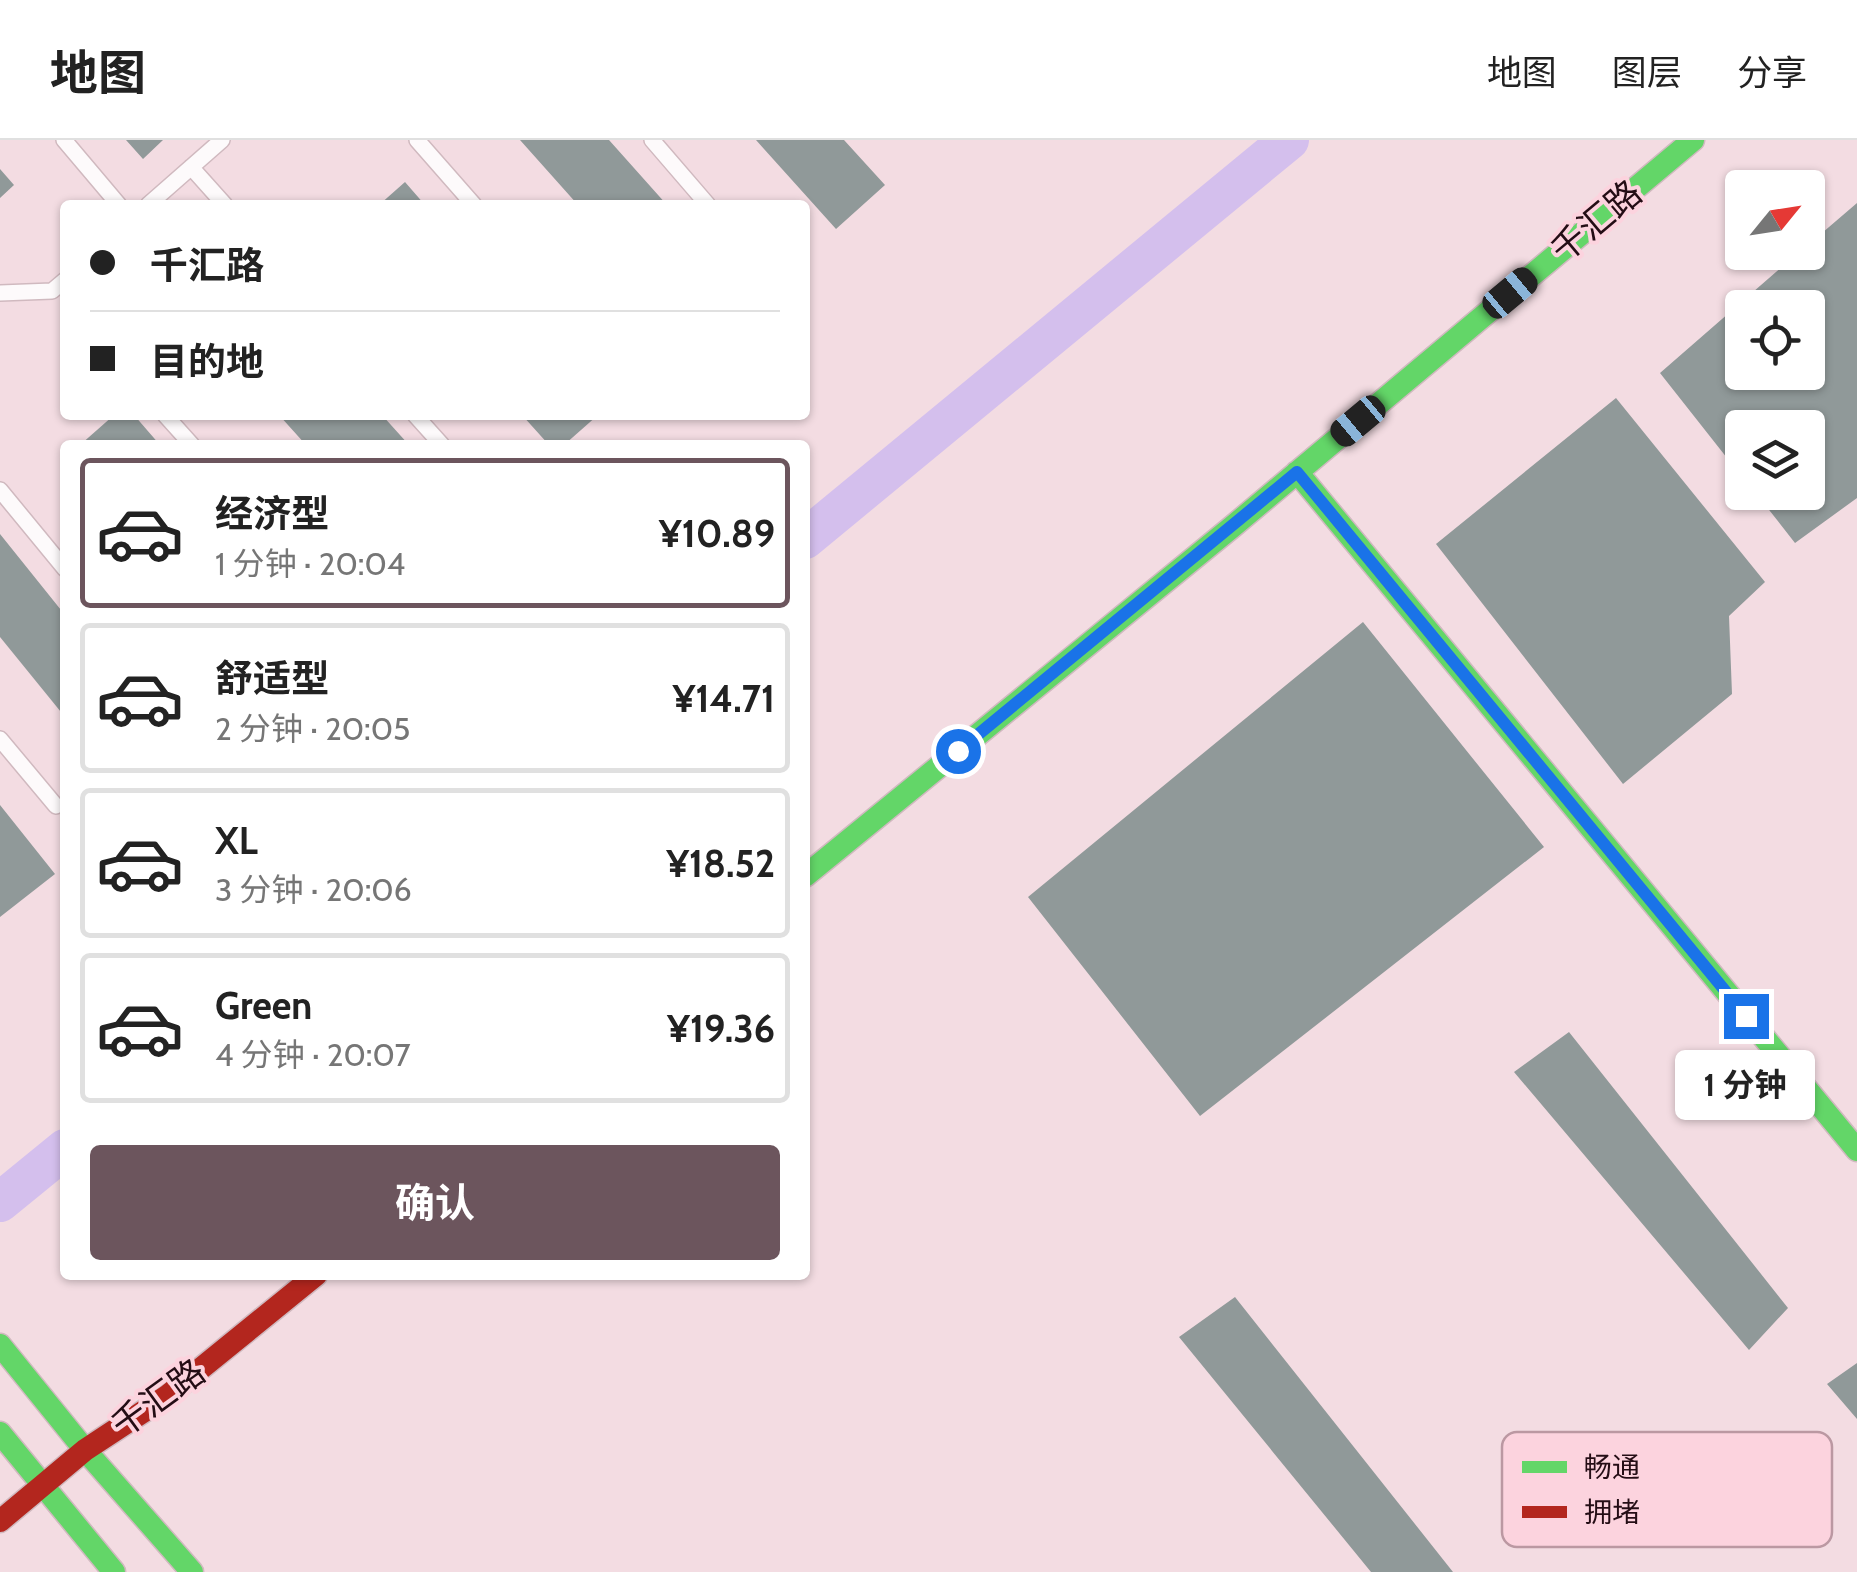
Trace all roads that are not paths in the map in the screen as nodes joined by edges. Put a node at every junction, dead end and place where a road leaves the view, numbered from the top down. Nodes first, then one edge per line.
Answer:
1 (64, 140) edge
2 (222, 140) edge
3 (417, 140) edge
4 (652, 140) edge
5 (1693, 140) edge
6 (191, 167) junction
7 (115, 200) edge
8 (154, 200) edge
9 (221, 200) edge
10 (470, 200) edge
11 (704, 200) edge
12 (60, 284) edge
13 (52, 291) junction
14 (0, 293) edge
15 (60, 300) edge
16 (170, 420) edge
17 (420, 420) edge
18 (188, 440) edge
19 (438, 440) edge
20 (1297, 472) junction
21 (0, 490) edge
22 (60, 563) edge
23 (0, 739) edge
24 (56, 806) dead end
25 (810, 872) edge
26 (1857, 1150) edge
27 (310, 1280) edge
28 (6, 1352) edge
29 (0, 1432) edge
30 (85, 1450) junction
31 (43, 1485) junction
32 (0, 1521) edge
33 (114, 1572) edge
34 (192, 1572) edge

1 - 7 lane
2 - 6 lane
3 - 10 lane
4 - 11 lane
5 - 20 street, 千汇路
6 - 8 lane
6 - 9 lane
12 - 13 lane
13 - 14 lane
13 - 15 lane
16 - 18 lane
17 - 19 lane
20 - 25 street, 千汇路
20 - 26 street
21 - 22 lane
23 - 24 lane
27 - 30 street, 千汇路
28 - 30 street
29 - 31 street
30 - 31 street, 千汇路
30 - 34 street
31 - 32 street, 千汇路
31 - 33 street

